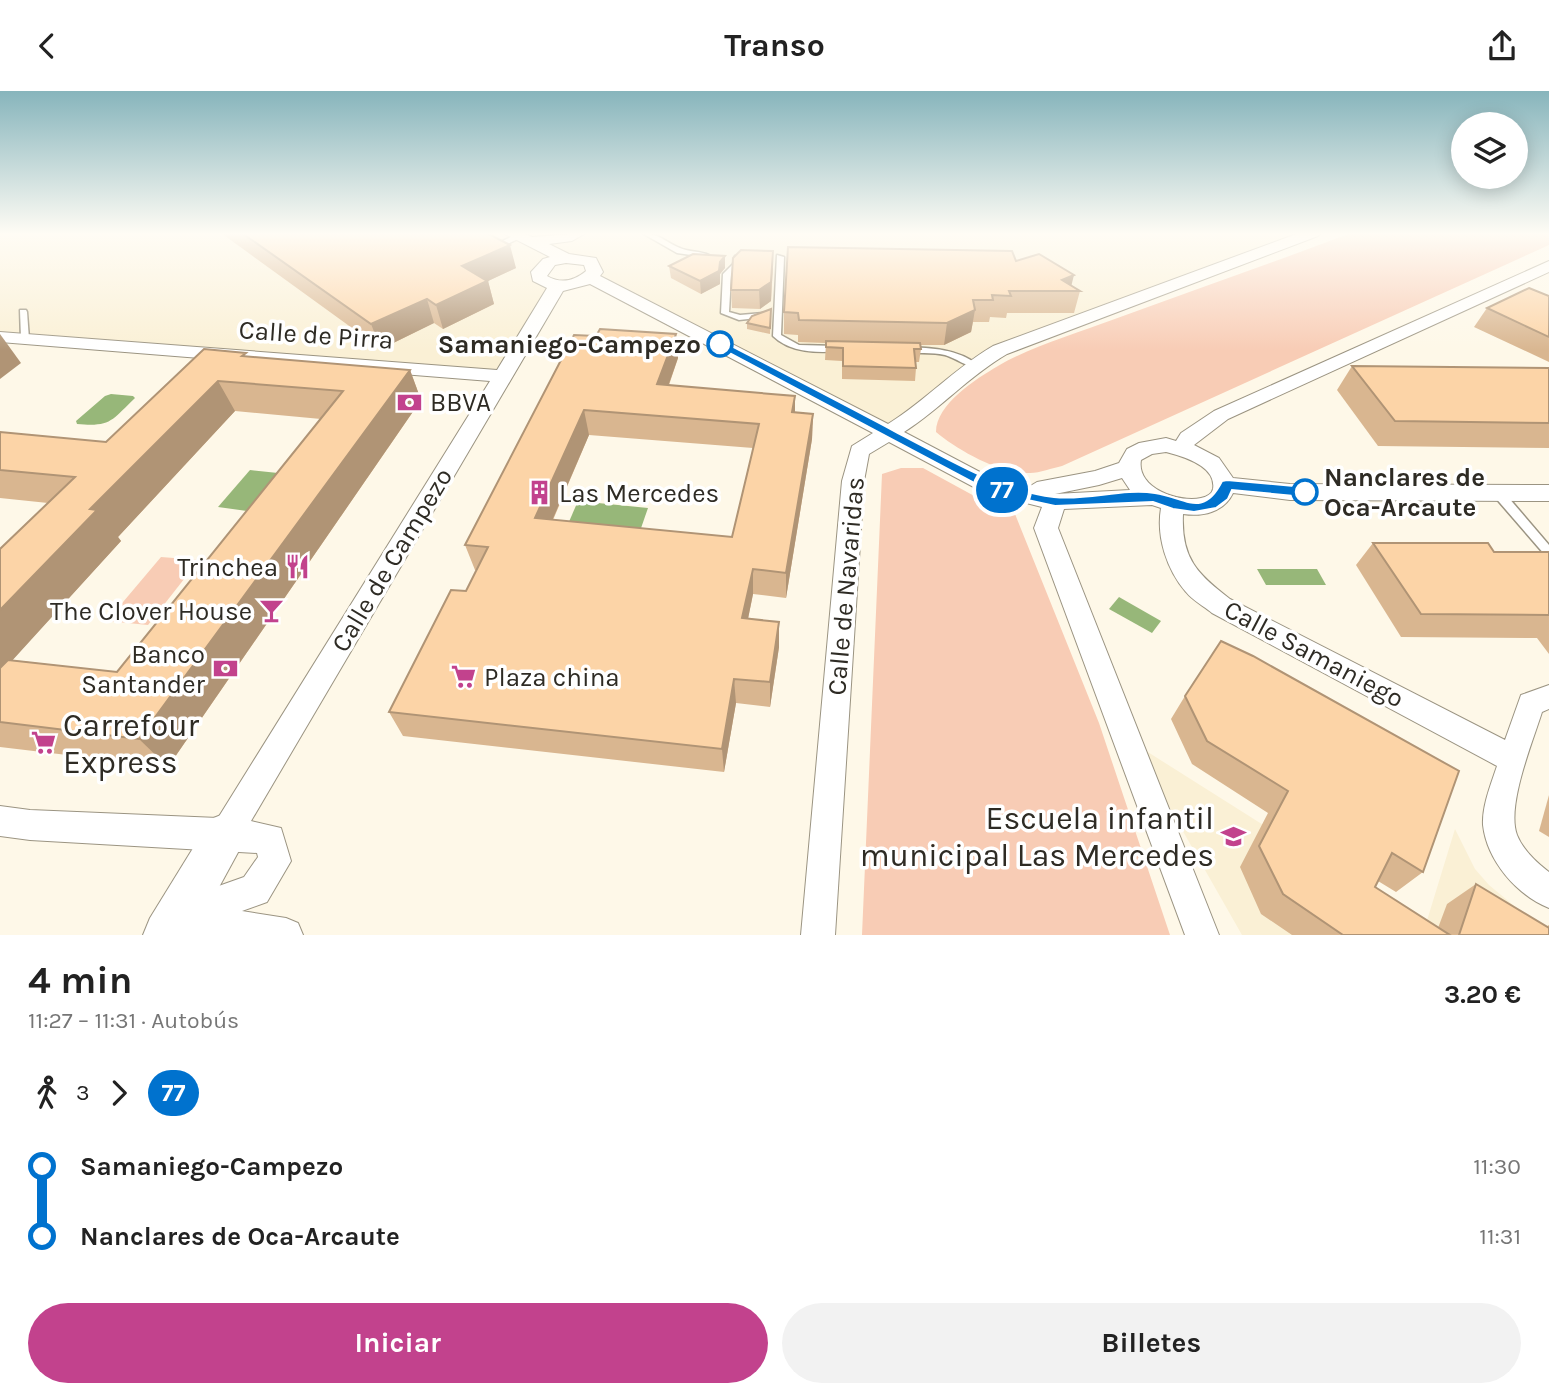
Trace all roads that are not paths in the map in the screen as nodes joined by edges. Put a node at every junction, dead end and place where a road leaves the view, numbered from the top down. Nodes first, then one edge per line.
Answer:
1 (538, 272) edge
2 (575, 272) edge
3 (591, 272) edge
4 (729, 272) edge
5 (779, 272) edge
6 (1206, 272) edge
7 (1535, 272) edge
8 (557, 286) junction
9 (777, 304) junction
10 (23, 312) dead end
11 (0, 337) edge
12 (25, 339) junction
13 (850, 349) edge
14 (890, 350) edge
15 (974, 365) junction
16 (503, 376) junction
17 (886, 433) junction
18 (1182, 447) junction
19 (1129, 467) junction
20 (1227, 485) junction
21 (1013, 492) junction
22 (1499, 493) junction
23 (1549, 493) edge
24 (1163, 501) junction
25 (1055, 502) junction
26 (1549, 552) edge
27 (1549, 697) edge
28 (1514, 760) junction
29 (0, 821) edge
30 (226, 834) junction
31 (1549, 892) edge
32 (172, 926) edge
33 (286, 935) edge
34 (818, 935) edge
35 (1202, 935) edge

1 - 8 street
2 - 8 street
3 - 17 street
4 - 9 lane
5 - 9 lane
6 - 15 street, Calle de Navaridas
7 - 18 street
8 - 16 street, Calle de Campezo
9 - 13 lane
10 - 12 lane
11 - 12 street, Calle de Pirra
12 - 16 street, Calle de Pirra
14 - 15 lane
15 - 17 street, Calle de Navaridas
16 - 30 street, Calle de Campezo
17 - 21 street
17 - 34 street, Calle de Navaridas
18 - 19 street
18 - 20 street
19 - 21 street
19 - 24 street
20 - 22 street
20 - 24 street
21 - 25 street
22 - 23 street
22 - 26 lane
24 - 25 street
24 - 28 street, Calle Samaniego
25 - 35 street
27 - 28 street
28 - 31 street
29 - 30 street
30 - 32 main road
32 - 33 street

